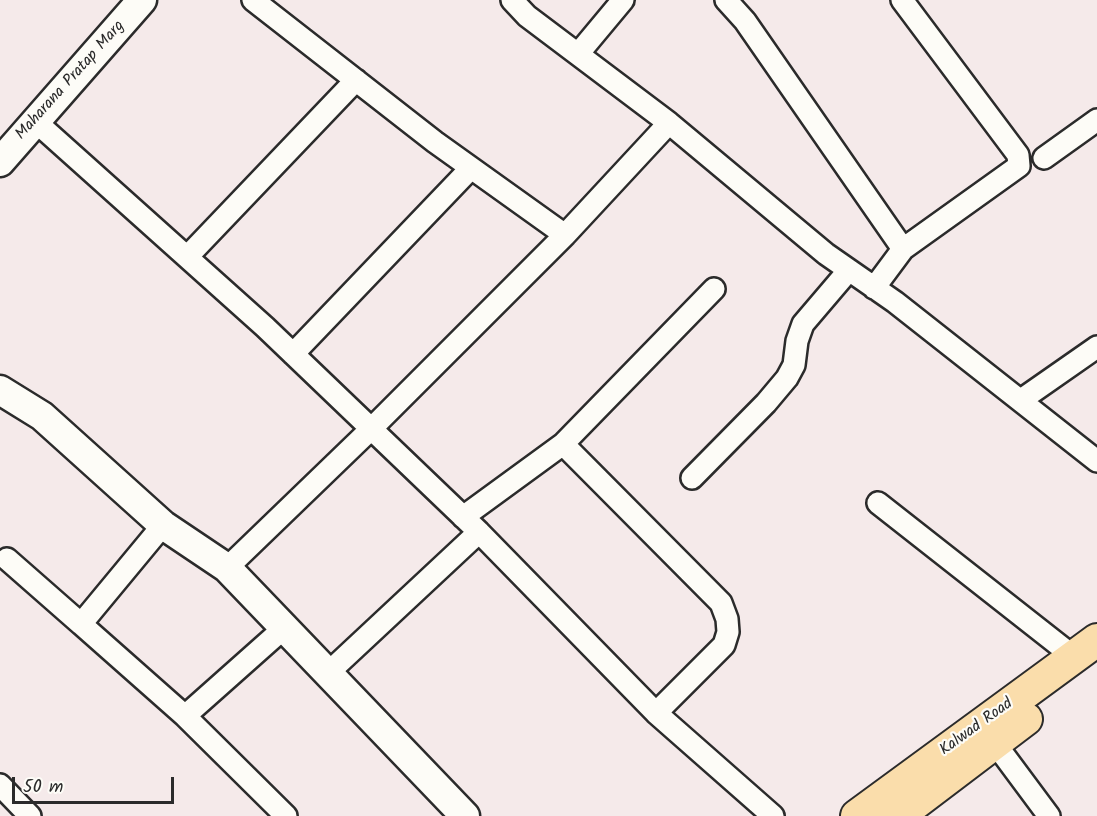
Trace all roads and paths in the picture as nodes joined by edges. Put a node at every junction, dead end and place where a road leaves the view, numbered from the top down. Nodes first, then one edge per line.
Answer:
1 (142, 0) edge
2 (253, 0) edge
3 (512, 0) edge
4 (623, 0) edge
5 (726, 0) edge
6 (902, 0) edge
7 (578, 54) junction
8 (356, 80) junction
9 (1097, 120) edge
10 (35, 121) junction
11 (669, 123) junction
12 (4, 150) edge
13 (1044, 158) dead end
14 (471, 168) junction
15 (565, 235) junction
16 (903, 249) junction
17 (187, 257) junction
18 (849, 270) junction
19 (874, 288) junction
20 (714, 289) dead end
21 (1097, 347) edge
22 (293, 354) junction
23 (0, 390) edge
24 (1021, 400) junction
25 (371, 429) junction
26 (563, 444) junction
27 (1097, 461) edge
28 (692, 478) dead end
29 (878, 503) dead end
30 (463, 517) junction
31 (163, 525) junction
32 (479, 532) junction
33 (7, 559) dead end
34 (226, 568) junction
35 (81, 624) junction
36 (284, 628) junction
37 (1089, 654) edge
38 (328, 674) junction
39 (656, 713) junction
40 (185, 716) junction
41 (994, 742) junction
42 (0, 785) edge
43 (30, 816) edge
44 (286, 816) edge
45 (465, 816) edge
46 (773, 816) edge
47 (857, 816) edge
48 (898, 816) edge
49 (1049, 816) edge

1 - 10 street, Maharana Pratap Marg
2 - 8 street
3 - 7 street
4 - 7 street
5 - 16 street
6 - 16 street
7 - 11 street
8 - 14 street
8 - 17 street
9 - 13 street
10 - 12 street, Maharana Pratap Marg
10 - 17 street
11 - 15 street
11 - 18 street
14 - 15 street
14 - 22 street
15 - 25 street
16 - 19 street
17 - 22 street
18 - 19 street
18 - 28 street
19 - 24 street
20 - 26 street
21 - 24 street
22 - 25 street
23 - 31 street
24 - 27 street
25 - 30 street
25 - 34 street
26 - 30 street
26 - 39 street
29 - 37 street
30 - 32 street
31 - 34 street
31 - 35 street
32 - 38 street
32 - 39 street
33 - 35 street
34 - 36 street
35 - 40 street
36 - 38 street
36 - 40 street
37 - 41 main road, Kalwad Road
37 - 47 main road, Kalwad Road
38 - 45 street
39 - 46 street
40 - 44 street
41 - 48 main road, Kalwad Road
41 - 49 street
42 - 43 street

